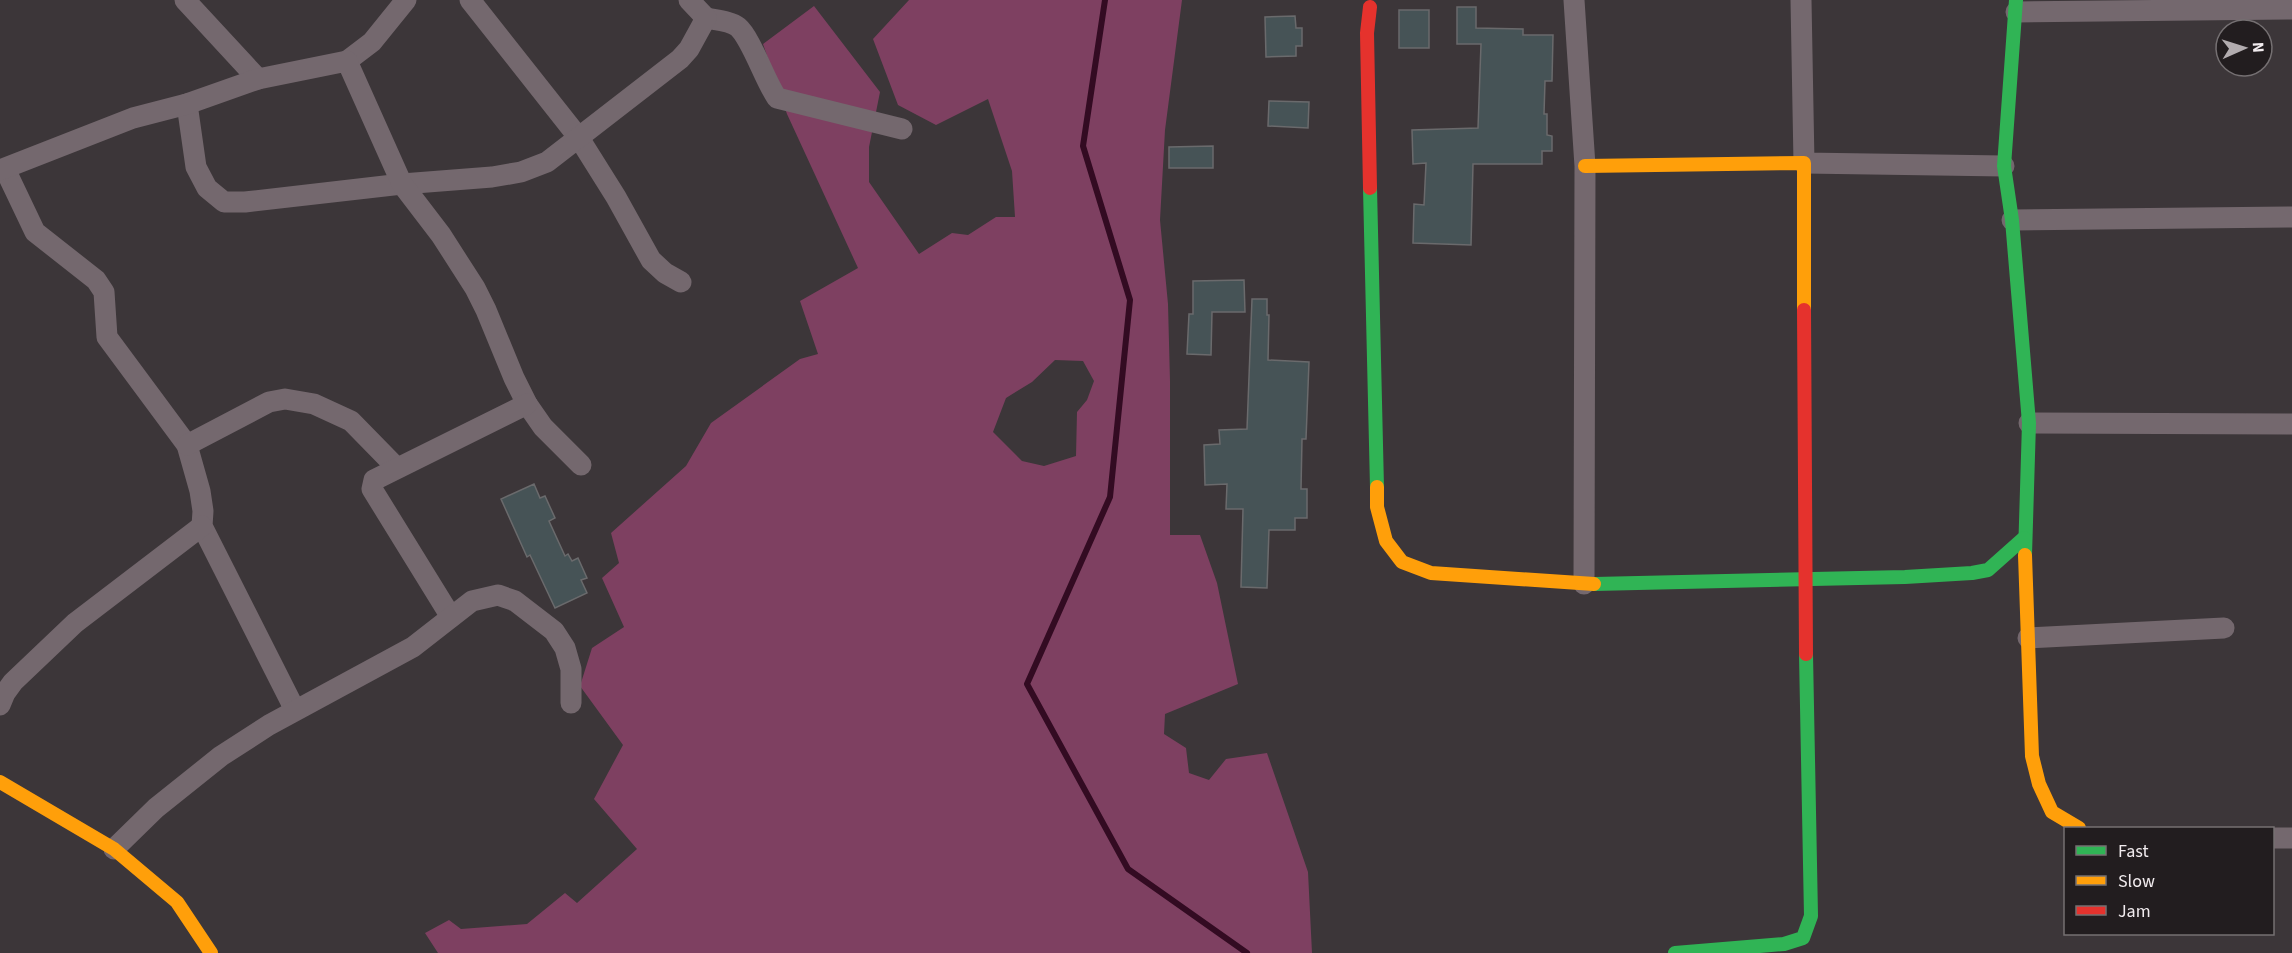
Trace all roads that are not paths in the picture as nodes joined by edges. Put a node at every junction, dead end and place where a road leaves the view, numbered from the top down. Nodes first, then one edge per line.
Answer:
1 (185, 0) edge
2 (406, 0) edge
3 (470, 0) edge
4 (689, 0) edge
5 (1574, 0) edge
6 (1801, 0) edge
7 (2016, 6) edge
8 (1370, 7) dead end
9 (2292, 9) edge
10 (706, 18) junction
11 (347, 62) junction
12 (258, 80) junction
13 (187, 104) junction
14 (902, 129) dead end
15 (579, 138) junction
16 (1804, 164) junction
17 (1585, 166) junction
18 (2004, 166) junction
19 (2, 170) edge
20 (402, 184) junction
21 (2292, 217) edge
22 (2012, 220) junction
23 (681, 282) dead end
24 (527, 404) junction
25 (2029, 423) junction
26 (2292, 424) edge
27 (187, 445) junction
28 (581, 465) dead end
29 (396, 467) junction
30 (202, 526) junction
31 (2024, 538) junction
32 (1804, 580) junction
33 (1584, 584) junction
34 (451, 617) junction
35 (2224, 628) dead end
36 (2028, 638) junction
37 (572, 703) dead end
38 (0, 705) edge
39 (295, 710) junction
40 (0, 782) edge
41 (2077, 827) edge
42 (2274, 838) edge
43 (2292, 838) edge
44 (114, 849) junction
45 (211, 953) edge
46 (1676, 953) edge

1 - 12 street
2 - 11 street
3 - 15 street
4 - 10 street
5 - 17 street
6 - 16 street
7 - 9 street
7 - 18 street
8 - 33 street
10 - 14 street
10 - 15 street
11 - 12 street
11 - 20 street
12 - 13 street
13 - 19 street
13 - 20 street
15 - 20 street
15 - 23 street
16 - 17 street
16 - 18 street
16 - 32 street
17 - 33 street
18 - 22 street
19 - 27 street
20 - 24 street
21 - 22 street
22 - 25 street
24 - 28 street
24 - 29 street
25 - 26 street
25 - 31 street
27 - 29 street
27 - 30 street
29 - 34 street
30 - 38 street
30 - 39 street
31 - 32 street
31 - 36 street
32 - 33 street
32 - 46 street
34 - 37 street
34 - 39 street
35 - 36 street
36 - 41 street
39 - 44 street
40 - 44 street
42 - 43 street
44 - 45 street

